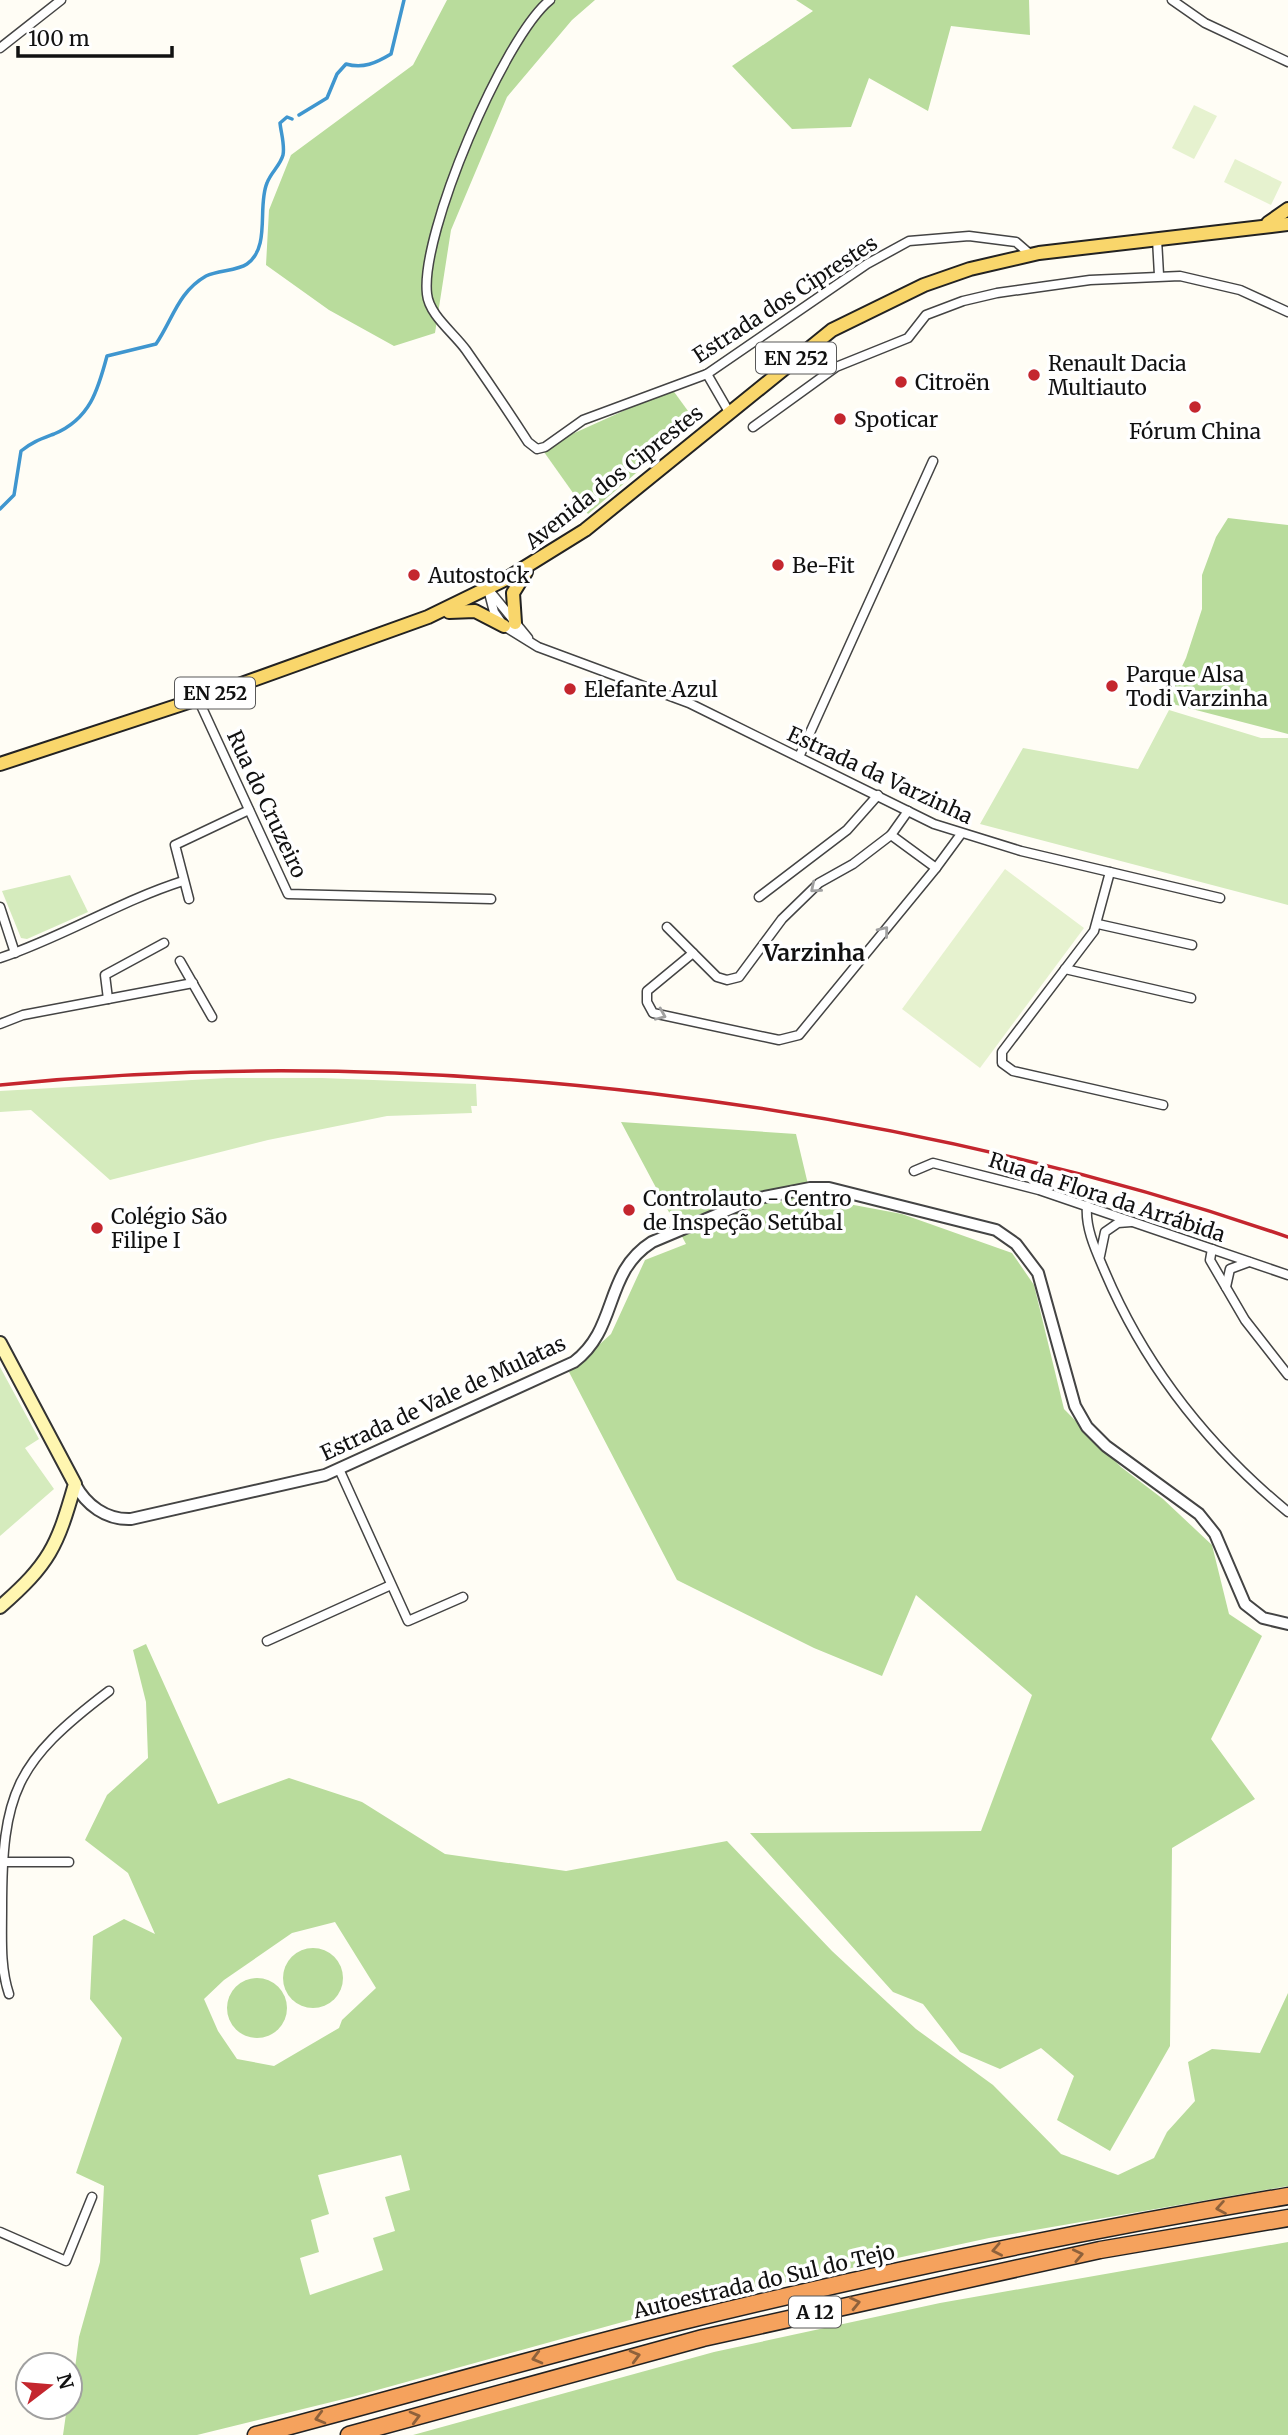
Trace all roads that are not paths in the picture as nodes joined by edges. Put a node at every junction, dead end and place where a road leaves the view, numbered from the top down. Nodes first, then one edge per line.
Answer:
1 (61, 0) edge
2 (551, 0) edge
3 (1172, 0) edge
4 (0, 48) edge
5 (1288, 62) edge
6 (1288, 209) edge
7 (1288, 224) edge
8 (1263, 227) junction
9 (1157, 239) junction
10 (1031, 255) junction
11 (1159, 275) junction
12 (1288, 312) edge
13 (707, 374) junction
14 (729, 412) junction
15 (753, 427) dead end
16 (933, 461) dead end
17 (537, 561) junction
18 (488, 589) junction
19 (428, 617) junction
20 (509, 625) junction
21 (198, 699) junction
22 (799, 757) junction
23 (0, 764) edge
24 (878, 795) junction
25 (249, 810) junction
26 (908, 811) junction
27 (961, 834) junction
28 (891, 835) junction
29 (936, 868) junction
30 (1110, 872) junction
31 (183, 881) junction
32 (759, 897) dead end
33 (1220, 898) dead end
34 (491, 899) dead end
35 (189, 900) dead end
36 (0, 908) edge
37 (1098, 924) junction
38 (667, 927) dead end
39 (164, 943) dead end
40 (1192, 945) dead end
41 (15, 953) junction
42 (693, 953) junction
43 (0, 958) edge
44 (180, 961) dead end
45 (1065, 969) junction
46 (193, 983) junction
47 (1191, 998) dead end
48 (108, 999) junction
49 (212, 1017) dead end
50 (0, 1024) edge
51 (1163, 1105) dead end
52 (914, 1171) dead end
53 (1087, 1206) junction
54 (1136, 1223) junction
55 (1212, 1249) junction
56 (1100, 1259) junction
57 (1250, 1262) junction
58 (1288, 1275) edge
59 (1226, 1290) junction
60 (0, 1343) edge
61 (1288, 1375) edge
62 (339, 1469) junction
63 (75, 1484) junction
64 (1288, 1512) edge
65 (391, 1585) junction
66 (463, 1597) dead end
67 (0, 1607) edge
68 (1288, 1624) edge
69 (267, 1641) dead end
70 (109, 1691) dead end
71 (1, 1862) edge
72 (69, 1862) dead end
73 (9, 1994) dead end
74 (1288, 2196) edge
75 (92, 2197) dead end
76 (1288, 2218) edge
77 (0, 2232) edge
78 (256, 2435) edge
79 (349, 2435) edge

1 - 4 street
2 - 13 street, Estrada dos Ciprestes
3 - 5 street
6 - 8 main road
7 - 8 main road, EN 252
8 - 9 main road, EN 252
9 - 10 main road, Avenida dos Ciprestes / EN 252
9 - 11 street
10 - 13 street, Estrada dos Ciprestes
10 - 14 main road, Avenida dos Ciprestes / EN 252
11 - 12 street
11 - 15 street
13 - 14 street
14 - 17 main road, Avenida dos Ciprestes / EN 252
16 - 22 street
17 - 18 main road, Avenida dos Ciprestes / EN 252
17 - 20 main road
18 - 19 main road, Avenida dos Ciprestes / EN 252
18 - 20 street
19 - 20 main road
19 - 21 main road, Avenida dos Ciprestes / EN 252
20 - 22 street, Estrada da Varzinha
21 - 23 main road, Avenida dos Ciprestes / EN 252
21 - 25 street, Rua do Cruzeiro
22 - 24 street, Estrada da Varzinha
24 - 26 street, Estrada da Varzinha
24 - 32 street
25 - 31 street
25 - 34 street, Rua do Cruzeiro
26 - 27 street, Estrada da Varzinha
26 - 28 street
27 - 29 street
27 - 30 street, Estrada da Varzinha
28 - 29 street
28 -> 42 street
42 -> 29 street
30 - 33 street, Estrada da Varzinha
30 - 37 street
31 - 35 street
31 - 41 street
36 - 41 street
37 - 40 street
37 - 45 street
38 - 42 street
39 - 48 street
41 - 43 street
44 - 46 street
45 - 47 street
45 - 51 street
46 - 48 street
46 - 49 street
48 - 50 street
52 - 53 street, Rua da Flora da Arrábida
53 - 54 street, Rua da Flora da Arrábida
53 - 56 street
54 - 55 street, Rua da Flora da Arrábida
54 - 56 street
55 - 57 street, Rua da Flora da Arrábida
55 - 59 street
56 - 64 street
57 - 58 street, Rua da Flora da Arrábida
57 - 59 street
59 - 61 street
60 - 63 main road, Estrada de Vale de Mulatas
62 - 63 street, Estrada de Vale de Mulatas
62 - 65 street
62 - 68 street, Estrada de Vale de Mulatas
63 - 67 main road
65 - 66 street
65 - 69 street
70 - 71 street
71 - 72 street
71 - 73 street
74 -> 78 highway, Autoestrada do Sul do Tejo / A 12
75 - 77 street
79 -> 76 highway, Autoestrada do Sul do Tejo / A 12

